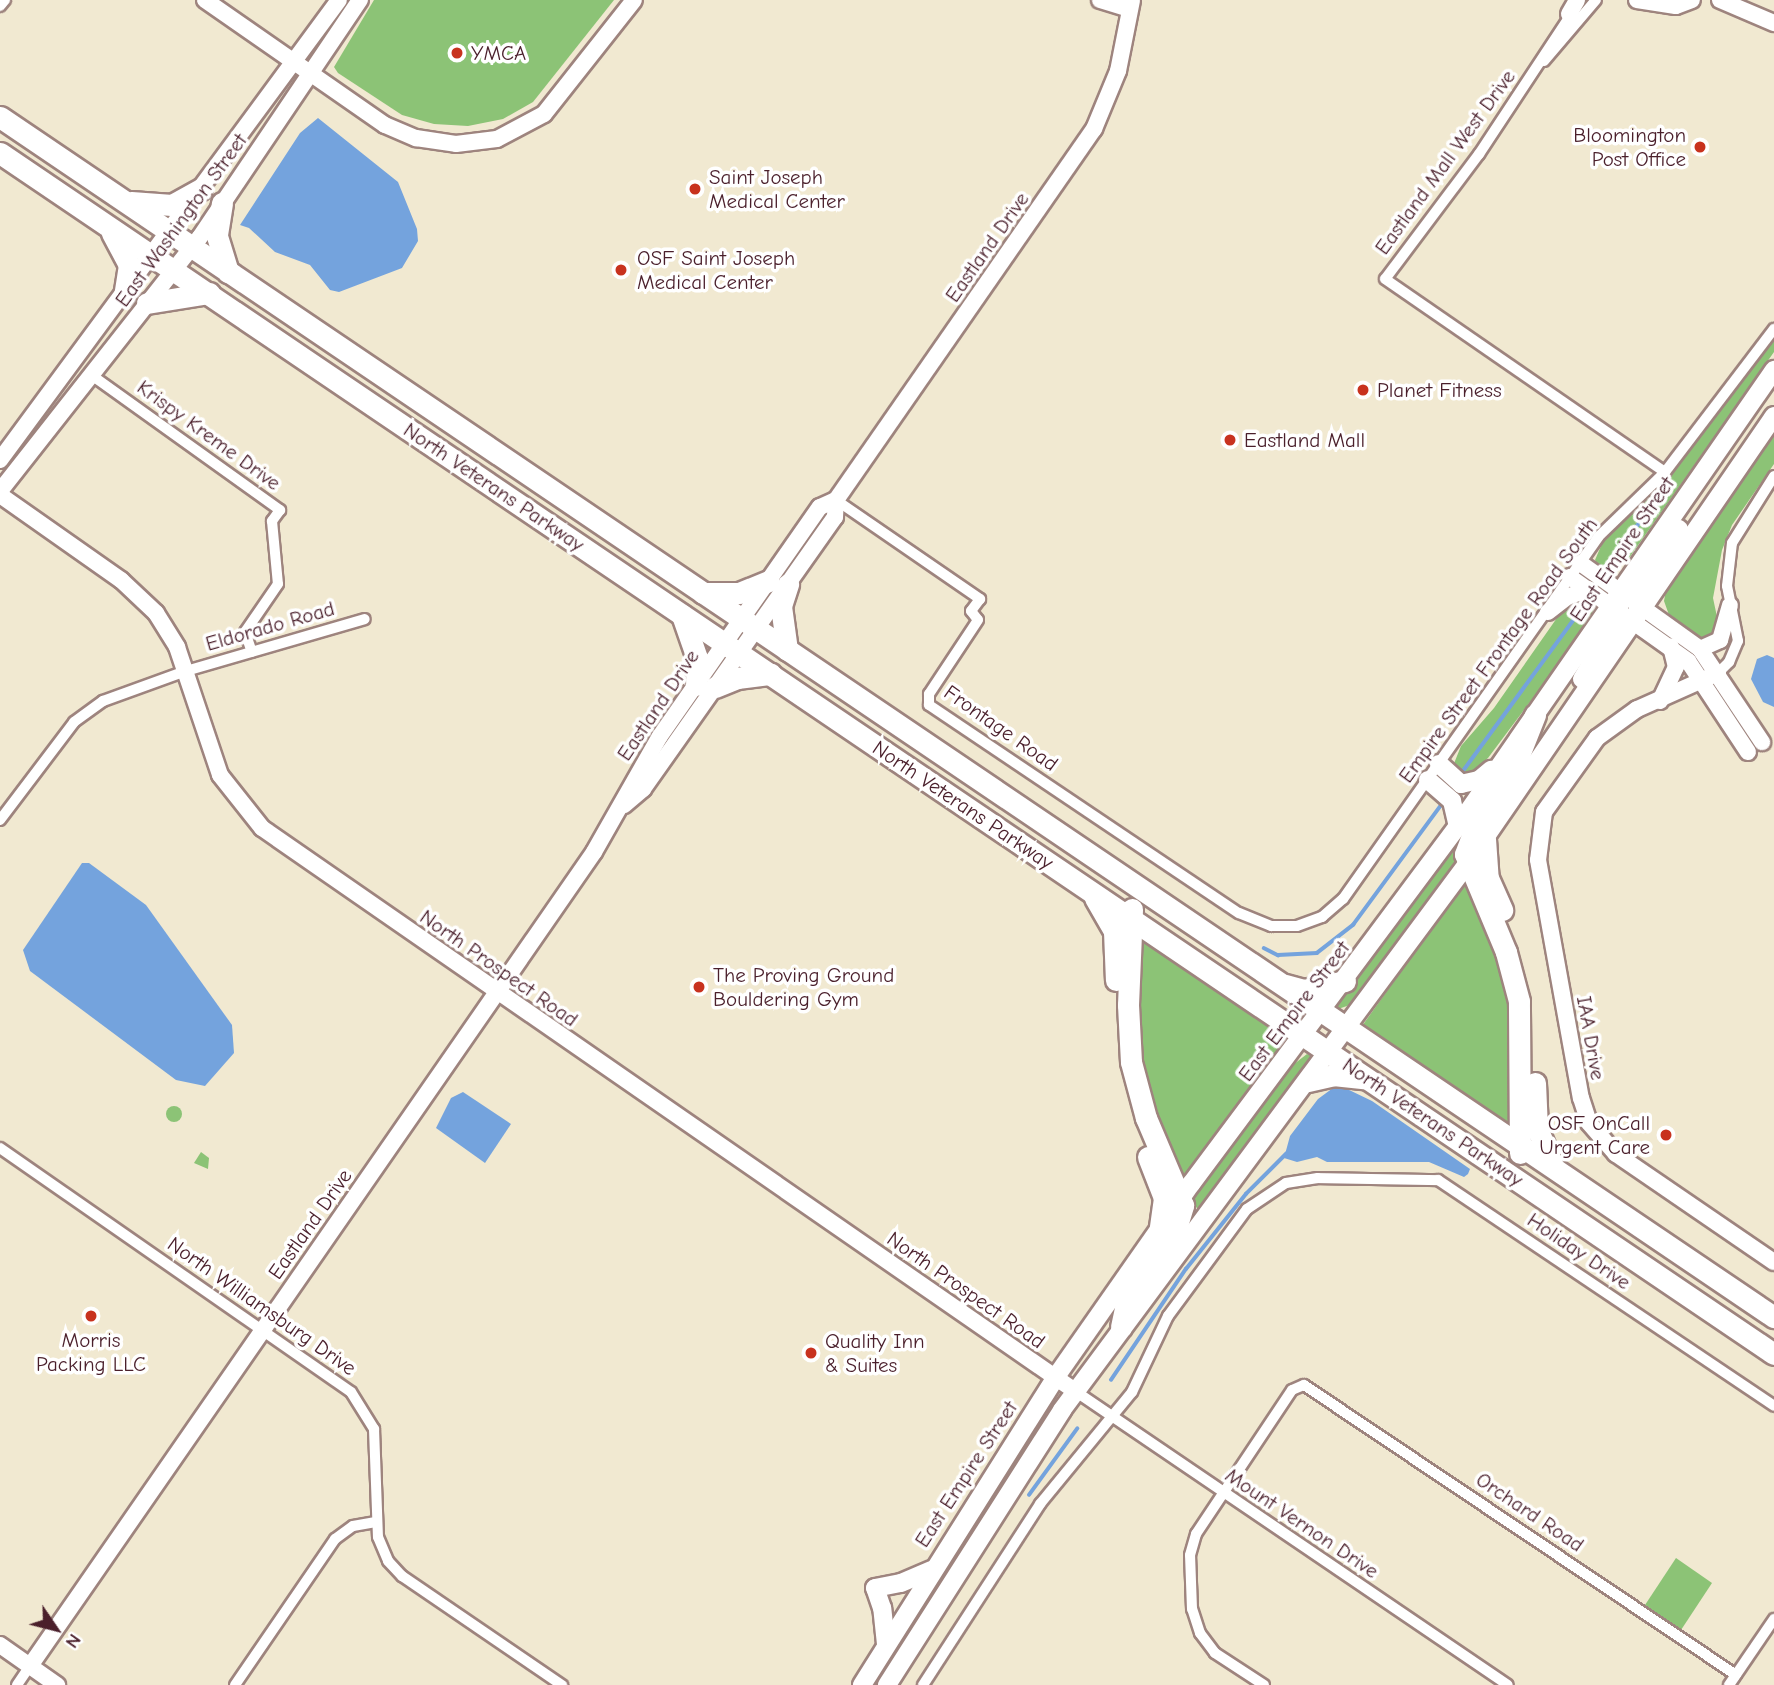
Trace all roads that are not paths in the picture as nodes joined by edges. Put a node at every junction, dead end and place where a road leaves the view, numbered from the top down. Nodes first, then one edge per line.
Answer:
1 (5, 0) edge
2 (205, 0) edge
3 (339, 0) edge
4 (360, 0) edge
5 (634, 0) edge
6 (1100, 0) edge
7 (1582, 0) edge
8 (1595, 0) edge
9 (1637, 0) edge
10 (1692, 0) edge
11 (1720, 0) edge
12 (1130, 5) edge
13 (0, 6) edge
14 (1573, 7) edge
15 (1774, 23) edge
16 (292, 61) junction
17 (1537, 68) junction
18 (313, 74) junction
19 (0, 117) edge
20 (0, 153) edge
21 (201, 189) junction
22 (123, 201) junction
23 (222, 203) junction
24 (106, 225) junction
25 (170, 233) junction
26 (191, 247) junction
27 (153, 256) junction
28 (174, 270) junction
29 (228, 272) junction
30 (209, 293) junction
31 (124, 295) junction
32 (147, 303) junction
33 (1774, 329) edge
34 (1774, 370) edge
35 (90, 374) junction
36 (1745, 411) junction
37 (1774, 416) edge
38 (0, 460) edge
39 (1665, 472) junction
40 (1774, 476) edge
41 (0, 493) edge
42 (836, 500) junction
43 (1575, 570) junction
44 (778, 583) junction
45 (1589, 589) junction
46 (703, 593) junction
47 (1617, 602) junction
48 (1730, 605) junction
49 (1639, 610) junction
50 (1548, 612) junction
51 (682, 614) junction
52 (365, 619) dead end
53 (749, 624) junction
54 (1671, 647) junction
55 (732, 648) junction
56 (1700, 649) junction
57 (787, 650) junction
58 (252, 652) junction
59 (186, 671) junction
60 (1718, 673) junction
61 (771, 674) junction
62 (1703, 682) junction
63 (706, 686) junction
64 (1660, 701) junction
65 (1535, 715) junction
66 (1762, 742) dead end
67 (1547, 750) junction
68 (1748, 752) dead end
69 (1507, 756) junction
70 (1439, 764) junction
71 (1428, 780) junction
72 (0, 820) edge
73 (1458, 826) junction
74 (1485, 839) junction
75 (1467, 864) junction
76 (1113, 869) junction
77 (1091, 891) junction
78 (1134, 920) junction
79 (1306, 924) joint
80 (1345, 981) junction
81 (1283, 985) junction
82 (498, 992) junction
83 (1322, 1012) junction
84 (1348, 1029) junction
85 (1305, 1036) junction
86 (1330, 1052) junction
87 (1367, 1078) junction
88 (1308, 1081) junction
89 (1517, 1143) junction
90 (0, 1148) edge
91 (1554, 1168) junction
92 (1539, 1195) junction
93 (1182, 1197) junction
94 (1160, 1228) junction
95 (1774, 1262) edge
96 (1774, 1317) edge
97 (1121, 1327) junction
98 (263, 1328) junction
99 (1774, 1354) edge
100 (1055, 1378) junction
101 (1075, 1391) junction
102 (1774, 1405) edge
103 (1113, 1417) junction
104 (1223, 1493) junction
105 (376, 1522) junction
106 (931, 1570) junction
107 (1774, 1619) edge
108 (886, 1644) junction
109 (0, 1646) edge
110 (30, 1666) junction
111 (1736, 1675) junction
112 (1258, 1684) edge
113 (17, 1685) edge
114 (57, 1685) edge
115 (235, 1685) edge
116 (562, 1685) edge
117 (862, 1685) edge
118 (887, 1685) edge
119 (923, 1685) edge
120 (1508, 1685) edge
121 (1729, 1685) edge

1 - 13 street
2 - 16 street
3 - 16 street, East Washington Street
4 - 18 street, East Washington Street
5 - 18 street
6 - 12 street
7 - 14 street, Eastland Mall West Drive
8 - 17 street, Eastland Mall West Drive
9 - 10 street
11 - 15 street
12 - 42 street, Eastland Drive
14 - 17 street, Eastland Mall West Drive
16 - 18 street
16 - 21 street, East Washington Street
17 - 39 street, Eastland Mall West Drive
18 - 23 street, East Washington Street
19 - 22 highway, North Veterans Parkway
20 - 24 highway, North Veterans Parkway
21 - 22 highway
21 - 25 street, East Washington Street
22 - 25 highway, North Veterans Parkway
23 - 26 street, East Washington Street
23 - 29 highway
24 - 27 highway, North Veterans Parkway
24 - 31 highway
25 - 26 highway, North Veterans Parkway
25 - 27 street, East Washington Street
26 - 28 street, East Washington Street
26 - 29 highway, North Veterans Parkway
27 - 28 highway, North Veterans Parkway
27 - 31 street, East Washington Street
28 - 30 highway, North Veterans Parkway
28 - 32 street, East Washington Street
29 - 46 highway, North Veterans Parkway
30 - 32 highway
30 - 51 highway, North Veterans Parkway
31 - 38 street, East Washington Street
32 - 35 street, East Washington Street
33 - 39 street, Empire Street Frontage Road South
34 - 36 main road, East Empire Street
35 - 41 street, East Washington Street
35 - 58 street, Krispy Kreme Drive
36 - 47 main road, East Empire Street
36 - 49 main road
37 - 49 main road, East Empire Street
39 - 43 street, Empire Street Frontage Road South
40 - 48 street
41 - 59 street, North Prospect Road
42 - 44 street, Eastland Drive
42 - 79 street, Frontage Road
43 - 45 street
43 - 47 street
43 - 50 street, Empire Street Frontage Road South
44 - 46 highway
44 - 53 street, Eastland Drive
44 - 57 highway
45 - 47 street
45 - 50 street
46 - 53 highway, North Veterans Parkway
47 - 49 street
47 - 65 main road, East Empire Street
47 - 67 main road
48 - 56 street
48 - 60 street
49 - 54 street
49 - 56 street
49 - 67 main road, East Empire Street
50 - 70 street, Empire Street Frontage Road South
51 - 55 highway, North Veterans Parkway
51 - 63 highway
52 - 58 street, Eldorado Road
53 - 55 street, Eastland Drive
53 - 57 highway, North Veterans Parkway
54 - 62 street
54 - 64 street
55 - 61 highway, North Veterans Parkway
55 - 63 street, Eastland Drive
56 - 60 street
57 - 76 highway, North Veterans Parkway
58 - 59 street, Eldorado Road
59 - 72 street, Eldorado Road
59 - 82 street, North Prospect Road
60 - 62 street
60 - 66 street
61 - 63 highway
61 - 77 highway, North Veterans Parkway
62 - 64 street
62 - 68 street
63 - 82 street, Eastland Drive
64 - 95 street, IAA Drive
65 - 69 main road, East Empire Street
65 - 75 highway
67 - 74 main road, East Empire Street
69 - 70 main road
69 - 73 main road, East Empire Street
70 - 71 street, Empire Street Frontage Road South
71 - 73 main road
71 - 79 street, Empire Street Frontage Road South
73 - 80 main road, East Empire Street
74 - 75 main road, East Empire Street
74 - 91 highway
75 - 84 main road, East Empire Street
75 - 89 highway
76 - 78 highway
76 - 81 highway, North Veterans Parkway
77 - 78 highway, North Veterans Parkway
77 - 94 highway
78 - 85 highway, North Veterans Parkway
78 - 93 highway
80 - 81 highway
80 - 83 main road, East Empire Street
81 - 83 highway, North Veterans Parkway
82 - 98 street, Eastland Drive
82 - 100 street, North Prospect Road
83 - 84 highway, North Veterans Parkway
83 - 85 main road, East Empire Street
84 - 86 main road, East Empire Street
84 - 89 highway, North Veterans Parkway
85 - 86 highway, North Veterans Parkway
85 - 93 main road, East Empire Street
86 - 87 highway, North Veterans Parkway
86 - 88 main road, East Empire Street
87 - 88 highway
87 - 92 highway, North Veterans Parkway
88 - 97 main road, East Empire Street
89 - 91 highway, North Veterans Parkway
89 - 92 highway
90 - 98 street, North Williamsburg Drive
91 - 96 highway, North Veterans Parkway
92 - 99 highway, North Veterans Parkway
93 - 94 main road, East Empire Street
93 - 97 highway
94 - 100 main road, East Empire Street
97 - 101 main road, East Empire Street
98 - 105 street, North Williamsburg Drive
98 - 110 street, Eastland Drive
100 - 101 street, North Prospect Road
100 - 106 main road, East Empire Street
101 - 103 street, Mount Vernon Drive
101 - 118 main road, East Empire Street
102 - 103 street, Holiday Drive
103 - 104 street, Mount Vernon Drive
103 - 119 street
104 - 111 street, Orchard Road
104 - 112 street
104 - 120 street, Mount Vernon Drive
105 - 115 street
105 - 116 street, North Williamsburg Drive
106 - 108 main road, East Empire Street
106 - 108 main road
107 - 111 street
108 - 117 main road, East Empire Street
109 - 110 street
110 - 113 street
110 - 114 street
111 - 121 street

